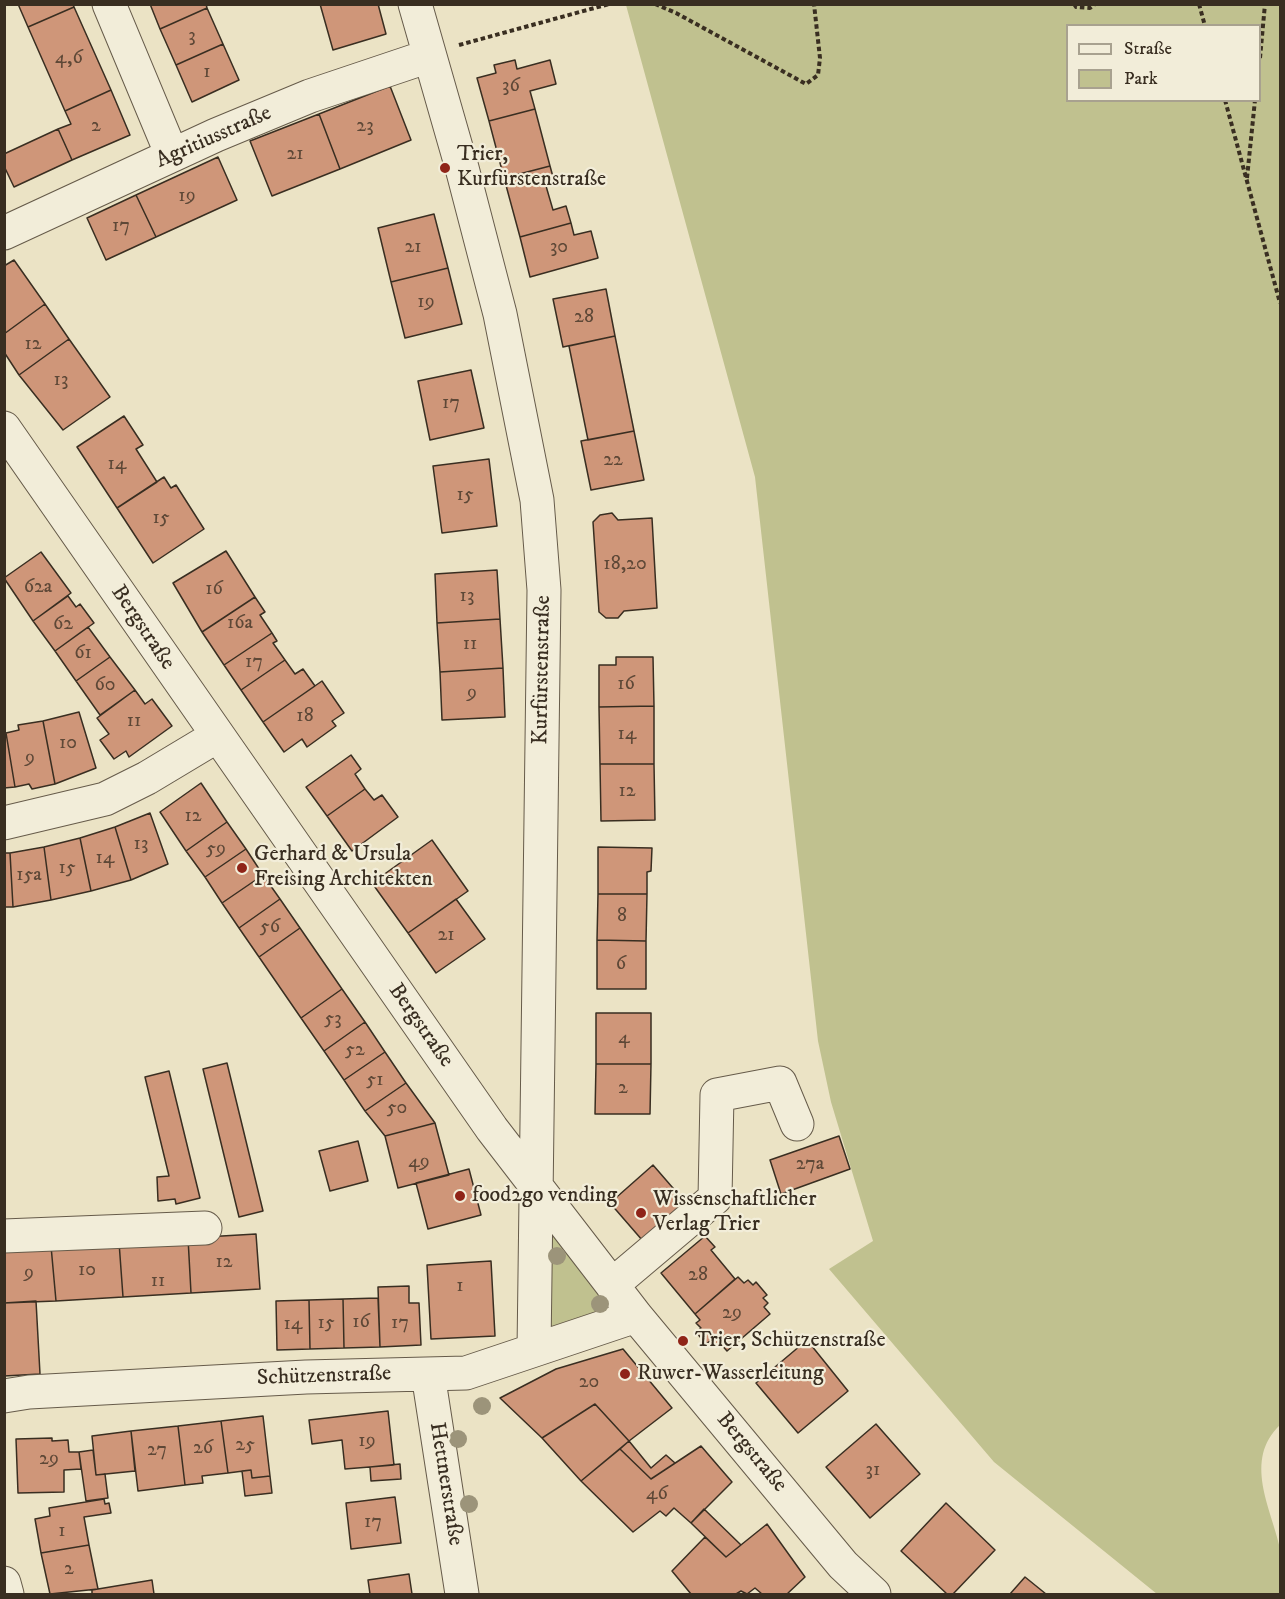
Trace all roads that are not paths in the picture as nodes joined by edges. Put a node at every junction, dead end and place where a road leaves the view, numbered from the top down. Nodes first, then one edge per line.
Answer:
1 (109, 4) edge
2 (415, 4) edge
3 (442, 51) junction
4 (172, 155) junction
5 (4, 233) edge
6 (4, 428) edge
7 (217, 736) junction
8 (4, 823) edge
9 (797, 1124) dead end
10 (535, 1184) junction
11 (204, 1228) dead end
12 (4, 1236) edge
13 (612, 1285) junction
14 (636, 1316) junction
15 (534, 1350) junction
16 (428, 1374) junction
17 (4, 1396) edge
18 (4, 1583) edge
19 (7, 1594) edge
20 (462, 1594) edge
21 (874, 1594) edge

1 - 4 street
2 - 3 street, Kurfürstenstraße
3 - 4 street, Agritiusstraße
3 - 10 street, Kurfürstenstraße
4 - 5 street, Agritiusstraße
6 - 7 street, Bergstraße
7 - 8 street
7 - 10 street, Bergstraße
9 - 13 street
10 - 13 street, Bergstraße
10 - 15 street, Kurfürstenstraße
11 - 12 street
13 - 14 street, Bergstraße
14 - 15 street, Schützenstraße
14 - 21 street, Bergstraße
15 - 16 street, Schützenstraße
16 - 17 street, Schützenstraße
16 - 20 street, Hettnerstraße
18 - 19 street

